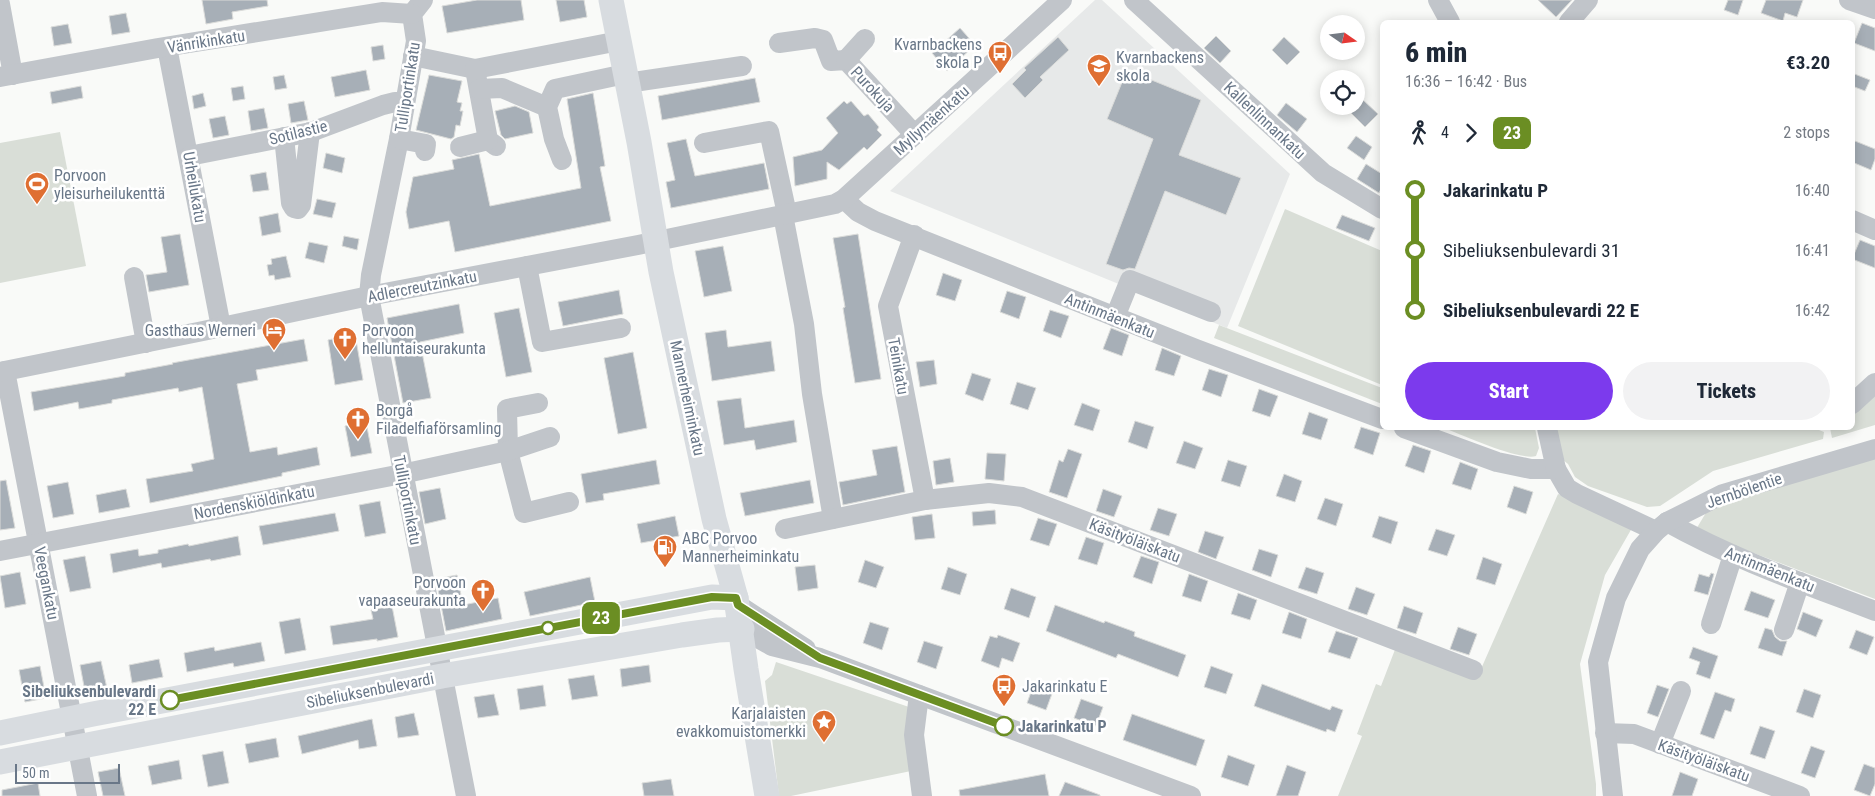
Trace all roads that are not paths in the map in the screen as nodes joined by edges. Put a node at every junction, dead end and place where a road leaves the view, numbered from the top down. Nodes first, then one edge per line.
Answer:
1 (611, 0) edge
2 (1062, 0) edge
3 (1134, 0) edge
4 (1438, 0) edge
5 (1588, 0) edge
6 (1849, 0) edge
7 (0, 4) edge
8 (411, 7) edge
9 (1875, 9) edge
10 (1449, 20) edge
11 (1571, 20) edge
12 (865, 39) dead end
13 (619, 41) junction
14 (778, 43) dead end
15 (167, 47) junction
16 (413, 56) junction
17 (846, 60) junction
18 (742, 66) dead end
19 (475, 69) junction
20 (6, 76) edge
21 (626, 78) junction
22 (479, 89) junction
23 (405, 102) junction
24 (547, 107) junction
25 (310, 132) junction
26 (915, 135) junction
27 (284, 137) junction
28 (399, 139) junction
29 (704, 143) dead end
30 (460, 147) dead end
31 (425, 151) dead end
32 (189, 156) junction
33 (562, 160) dead end
34 (844, 200) junction
35 (1380, 208) edge
36 (785, 215) junction
37 (1855, 221) edge
38 (1875, 230) edge
39 (914, 235) junction
40 (655, 242) junction
41 (527, 266) junction
42 (134, 277) dead end
43 (369, 296) junction
44 (1211, 312) dead end
45 (1115, 317) junction
46 (221, 327) junction
47 (621, 328) dead end
48 (146, 343) junction
49 (3, 371) edge
50 (1875, 383) edge
51 (1855, 401) edge
52 (538, 403) dead end
53 (1380, 419) edge
54 (1409, 430) edge
55 (1546, 430) edge
56 (550, 437) dead end
57 (1875, 449) edge
58 (508, 451) junction
59 (1556, 470) junction
60 (402, 474) junction
61 (925, 500) junction
62 (569, 502) dead end
63 (833, 519) junction
64 (1661, 527) junction
65 (785, 529) dead end
66 (39, 544) junction
67 (0, 551) edge
68 (1732, 555) junction
69 (1800, 582) junction
70 (739, 610) junction
71 (1875, 611) edge
72 (1711, 624) dead end
73 (1784, 630) dead end
74 (437, 649) junction
75 (1473, 670) dead end
76 (442, 676) junction
77 (1681, 691) dead end
78 (918, 695) junction
79 (72, 718) junction
80 (0, 733) edge
81 (1605, 733) junction
82 (1660, 744) junction
83 (77, 746) junction
84 (0, 762) edge
85 (87, 796) edge
86 (466, 796) edge
87 (767, 796) edge
88 (922, 796) edge
89 (1191, 796) edge
90 (1613, 796) edge
91 (1800, 796) edge

1 - 13 main road, Mannerheiminkatu
2 - 26 street, Myllymäenkatu
3 - 35 street, Kallenlinnankatu
4 - 10 street
5 - 11 street
6 - 9 street
7 - 20 street
8 - 15 street, Vänrikinkatu
8 - 16 street, Tulliportinkatu
12 - 17 street
13 - 19 street
13 - 21 main road, Mannerheiminkatu
14 - 17 street, Purokuja
15 - 20 street, Vänrikinkatu
15 - 32 street, Urheilukatu
16 - 19 street
16 - 23 street, Tulliportinkatu
17 - 26 street, Purokuja
18 - 21 street
19 - 22 street
21 - 24 street
21 - 40 main road, Mannerheiminkatu
22 - 24 street
22 - 30 street
23 - 25 street, Sotilastie
23 - 28 street, Tulliportinkatu
24 - 33 street
25 - 27 street, Sotilastie
25 - 27 street
26 - 34 street, Myllymäenkatu
27 - 32 street, Sotilastie
28 - 31 street
28 - 43 street, Tulliportinkatu
29 - 36 street
32 - 46 street, Urheilukatu
34 - 36 street, Adlercreutzinkatu
34 - 39 street, Antinmäenkatu
36 - 40 street, Adlercreutzinkatu
36 - 63 street
37 - 38 street
39 - 45 street, Antinmäenkatu
39 - 61 street, Teinikatu
40 - 41 street, Adlercreutzinkatu
40 - 70 main road, Mannerheiminkatu
41 - 43 street, Adlercreutzinkatu
41 - 47 street
42 - 48 street
43 - 46 street, Adlercreutzinkatu
43 - 60 street, Tulliportinkatu
44 - 45 street
45 - 53 street, Antinmäenkatu
46 - 48 street, Adlercreutzinkatu
48 - 49 street, Adlercreutzinkatu
49 - 66 street, Veegankatu
50 - 51 street
52 - 58 street
54 - 59 street
55 - 59 street
56 - 58 street, Nordenskiöldinkatu
57 - 64 street, Jernbölentie
58 - 60 street, Nordenskiöldinkatu
58 - 62 street
59 - 64 street, Antinmäenkatu
60 - 66 street, Nordenskiöldinkatu
60 - 74 street, Tulliportinkatu
61 - 63 street, Käsityöläiskatu
61 - 75 street, Käsityöläiskatu
63 - 65 street, Käsityöläiskatu
64 - 68 street, Antinmäenkatu
64 - 81 street, Jernbölentie
66 - 67 street, Nordenskiöldinkatu
66 - 79 street, Veegankatu
68 - 69 street, Antinmäenkatu
68 - 72 street
69 - 71 street, Antinmäenkatu
69 - 73 street
70 - 74 main road, Sibeliuksenbulevardi
70 - 76 main road, Sibeliuksenbulevardi
70 - 78 street
70 - 87 main road, Mannerheiminkatu
74 - 76 street, Tulliportinkatu
74 - 79 main road, Sibeliuksenbulevardi
76 - 83 main road, Sibeliuksenbulevardi
76 - 86 street, Tulliportinkatu
77 - 82 street
78 - 88 street
78 - 89 street
79 - 80 main road, Sibeliuksenbulevardi
79 - 83 street, Veegankatu
81 - 82 street, Käsityöläiskatu
81 - 90 street, Jernbölentie
82 - 91 street, Käsityöläiskatu
83 - 84 main road, Sibeliuksenbulevardi
83 - 85 street, Veegankatu

